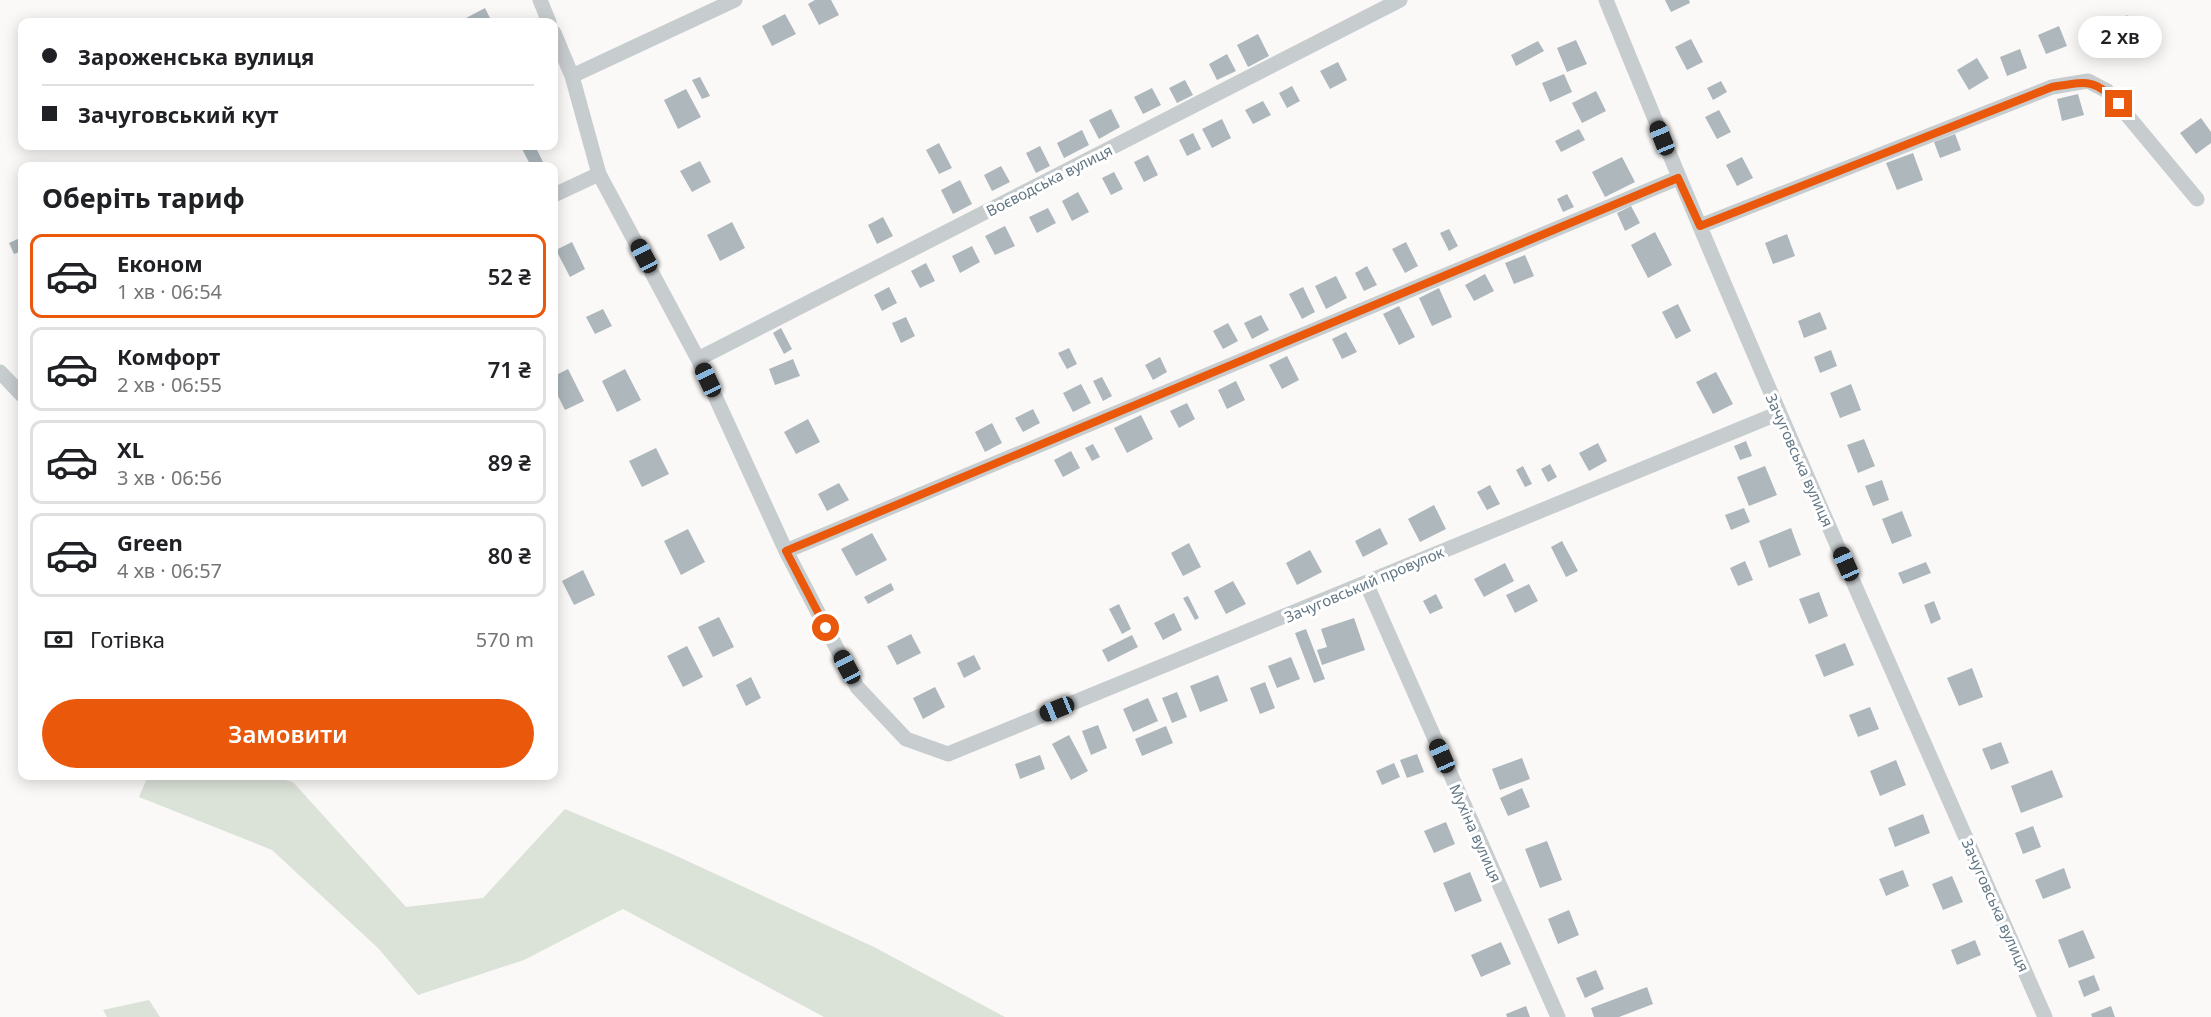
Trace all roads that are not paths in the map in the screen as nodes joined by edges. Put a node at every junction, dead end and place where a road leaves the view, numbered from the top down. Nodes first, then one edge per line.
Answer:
1 (540, 0) edge
2 (735, 0) edge
3 (1400, 0) edge
4 (1606, 0) edge
5 (547, 18) edge
6 (558, 43) edge
7 (572, 76) junction
8 (600, 174) junction
9 (1678, 178) junction
10 (558, 193) edge
11 (2197, 199) dead end
12 (1700, 226) junction
13 (698, 359) junction
14 (0, 372) edge
15 (18, 392) edge
16 (1779, 413) junction
17 (786, 551) junction
18 (1366, 583) junction
19 (1558, 1017) edge
20 (2045, 1017) edge

1 - 5 street
2 - 7 street
3 - 13 street, Воєводська вулиця
4 - 9 street, Зачуговська вулиця
6 - 7 street
7 - 8 street
8 - 10 street
8 - 13 street
9 - 12 street, Зачуговська вулиця
9 - 17 street
11 - 12 street
12 - 16 street, Зачуговська вулиця
13 - 17 street
14 - 15 street
16 - 18 street, Зачуговський провулок
16 - 20 street, Зачуговська вулиця
17 - 18 street, Зачуговський провулок
18 - 19 street, Мухіна вулиця

